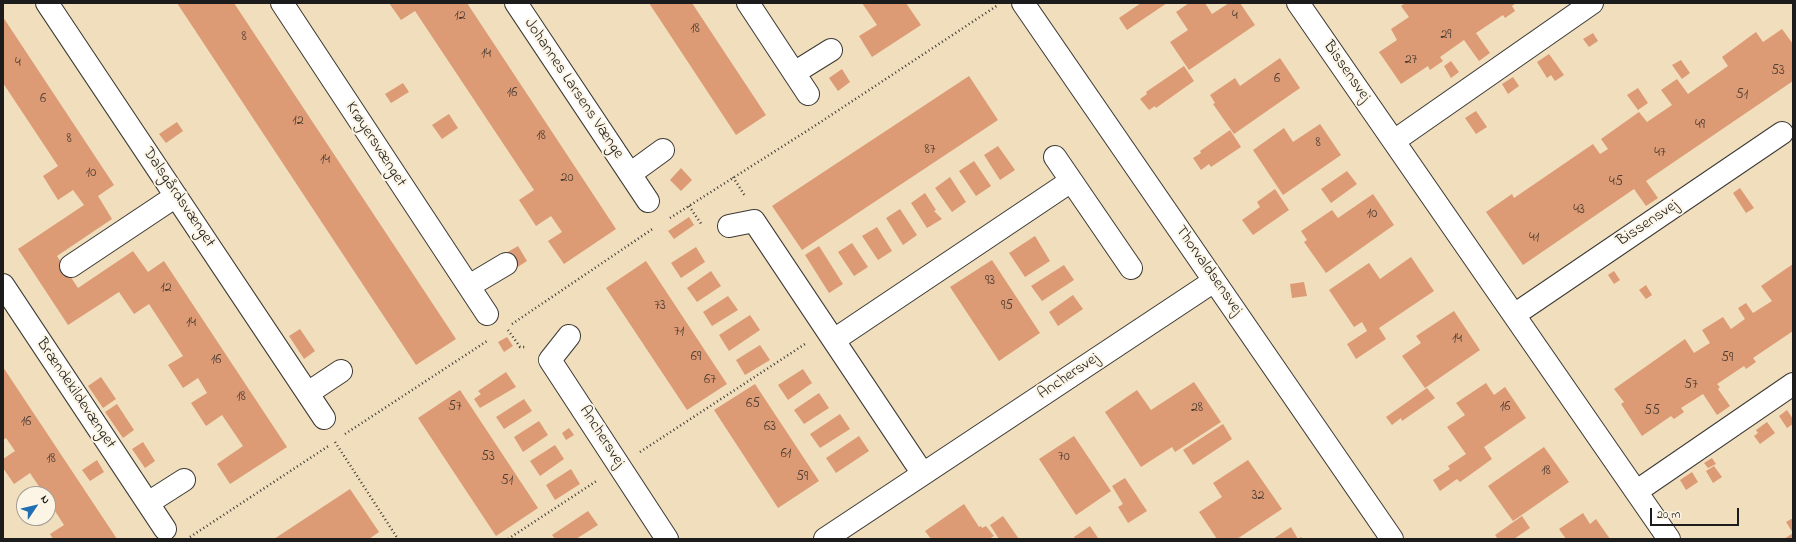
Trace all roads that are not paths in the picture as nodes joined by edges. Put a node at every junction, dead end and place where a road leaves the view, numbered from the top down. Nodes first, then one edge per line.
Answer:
1 (47, 3) edge
2 (282, 3) edge
3 (516, 3) edge
4 (748, 3) edge
5 (1023, 3) edge
6 (1298, 3) edge
7 (1592, 3) edge
8 (831, 50) dead end
9 (794, 73) junction
10 (808, 94) dead end
11 (1782, 134) dead end
12 (1394, 141) junction
13 (663, 150) dead end
14 (1055, 157) dead end
15 (630, 174) junction
16 (1071, 181) junction
17 (176, 196) junction
18 (648, 201) dead end
19 (729, 226) dead end
20 (506, 264) dead end
21 (72, 266) dead end
22 (1131, 268) dead end
23 (1214, 280) junction
24 (3, 285) edge
25 (469, 286) junction
26 (487, 314) dead end
27 (1514, 315) junction
28 (831, 335) junction
29 (569, 336) dead end
30 (341, 371) dead end
31 (1793, 384) edge
32 (308, 394) junction
33 (324, 418) dead end
34 (923, 474) junction
35 (184, 480) dead end
36 (1637, 491) junction
37 (148, 503) junction
38 (165, 529) dead end
39 (847, 533) edge
40 (667, 539) edge
41 (825, 539) edge
42 (1392, 539) edge
43 (1669, 539) edge

1 - 17 street, Dalsgårdsvænget
2 - 25 street, Krøyersvænget
3 - 15 street, Johannes Larsens Vænge
4 - 9 street
5 - 23 street, Thorvaldsensvej
6 - 12 street, Bissensvej
7 - 12 street
8 - 9 street
9 - 10 street
11 - 27 street, Bissensvej
12 - 27 street, Bissensvej
13 - 15 street, Johannes Larsens Vænge
14 - 16 street
15 - 18 street, Johannes Larsens Vænge
16 - 22 street
16 - 28 street
17 - 21 street
17 - 32 street, Dalsgårdsvænget
19 - 28 street
20 - 25 street
23 - 34 street, Anchersvej
23 - 42 street, Thorvaldsensvej
24 - 37 street, Brændekildevænget
25 - 26 street, Krøyersvænget
27 - 36 street, Bissensvej
28 - 34 street
29 - 40 street, Anchersvej
30 - 32 street
31 - 36 street
32 - 33 street, Dalsgårdsvænget
34 - 39 street, Anchersvej
35 - 37 street
36 - 43 street, Bissensvej
37 - 38 street, Brændekildevænget
39 - 41 street, Anchersvej

